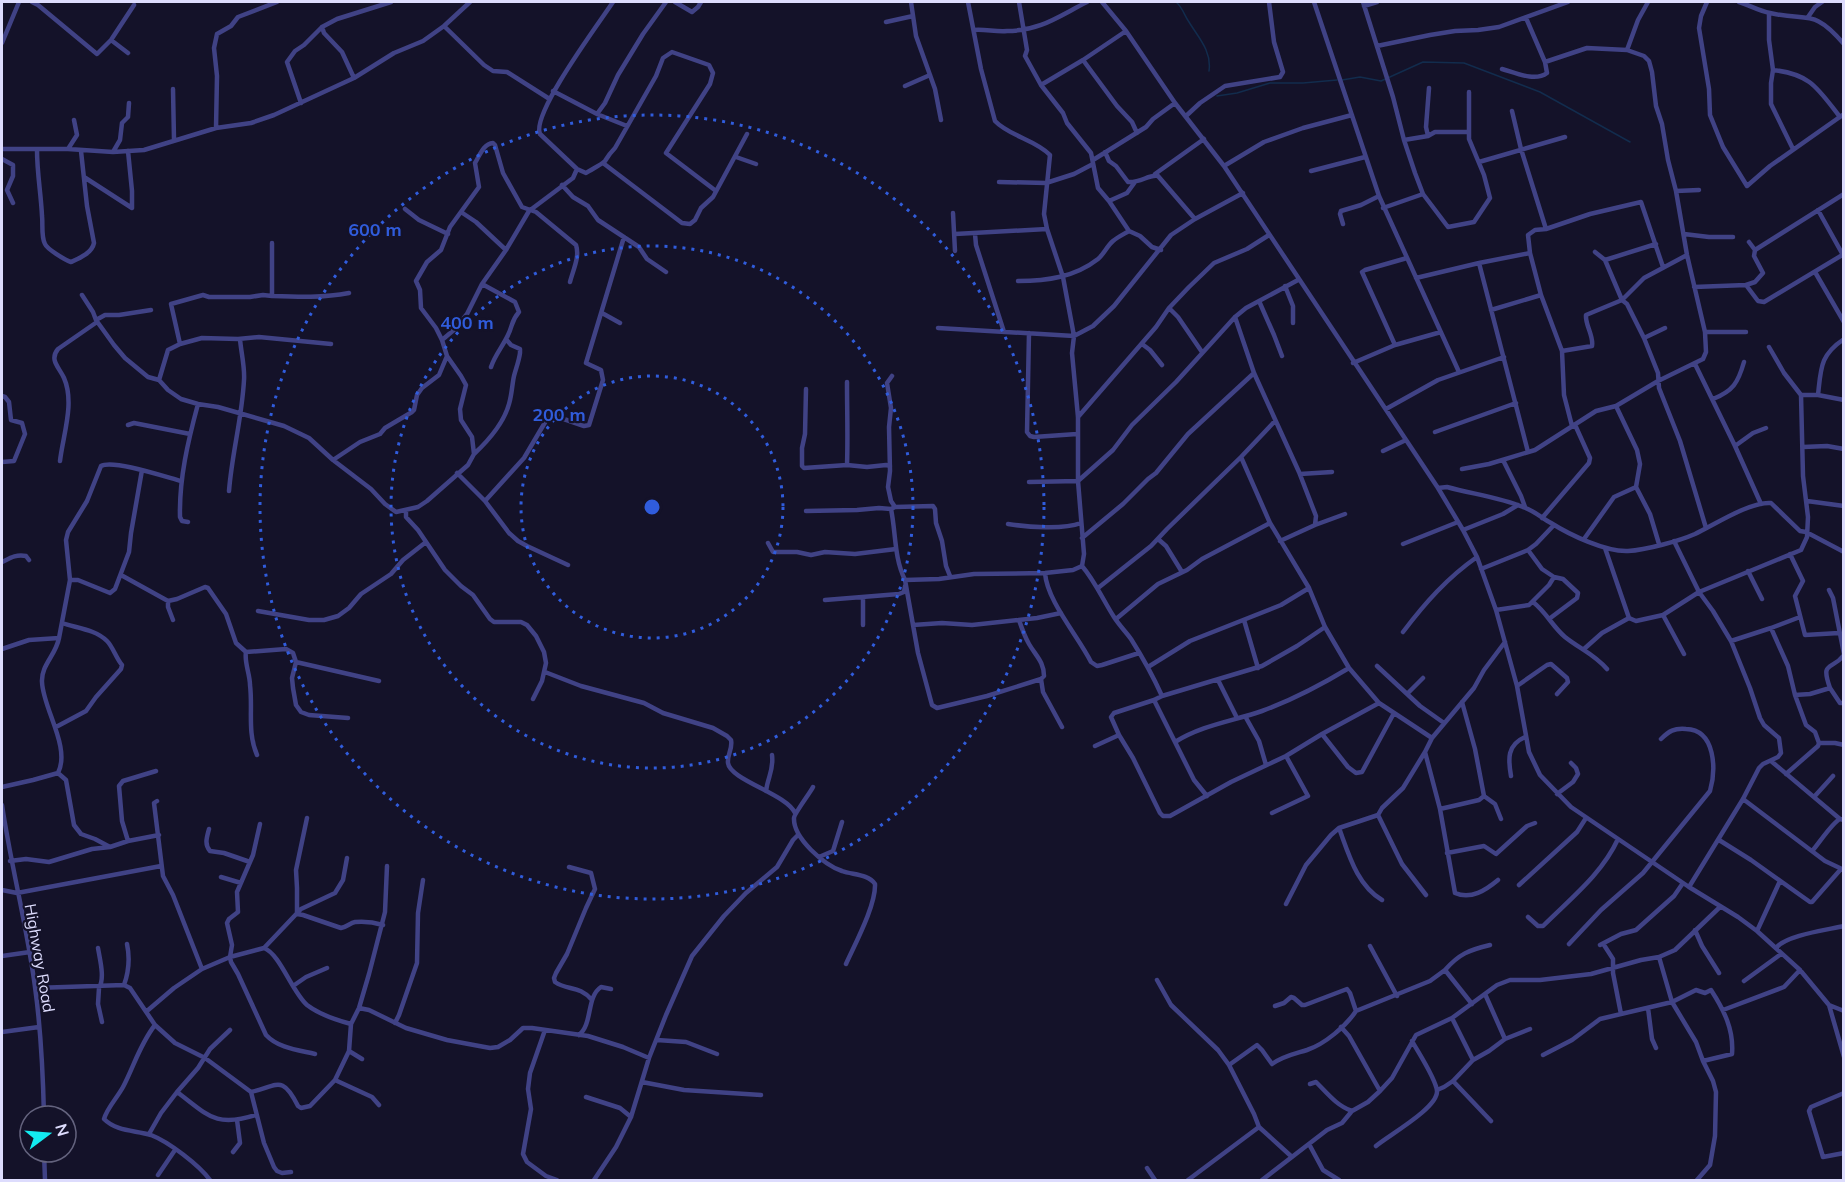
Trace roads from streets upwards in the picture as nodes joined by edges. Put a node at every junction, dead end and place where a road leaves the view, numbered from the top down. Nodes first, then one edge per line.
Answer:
1 (20, 2) edge
2 (32, 2) edge
3 (279, 2) edge
4 (391, 2) edge
5 (470, 2) edge
6 (613, 2) edge
7 (666, 2) edge
8 (675, 2) edge
9 (700, 2) edge
10 (910, 2) edge
11 (968, 2) edge
12 (1019, 2) edge
13 (1087, 2) edge
14 (1102, 2) edge
15 (1269, 2) edge
16 (1314, 2) edge
17 (1377, 2) edge
18 (1568, 2) edge
19 (1648, 2) edge
20 (1707, 2) edge
21 (1739, 2) edge
22 (1822, 2) edge
23 (1363, 4) edge
24 (134, 5) dead end
25 (1769, 13) junction
26 (913, 16) junction
27 (1808, 17) junction
28 (1526, 18) junction
29 (886, 22) dead end
30 (444, 26) junction
31 (322, 27) junction
32 (974, 30) junction
33 (1024, 30) junction
34 (1126, 31) junction
35 (111, 40) junction
36 (1843, 42) edge
37 (2, 43) edge
38 (1377, 46) junction
39 (1627, 50) junction
40 (128, 53) dead end
41 (1083, 60) junction
42 (1545, 62) junction
43 (1502, 69) dead end
44 (1773, 70) junction
45 (930, 75) junction
46 (354, 78) junction
47 (1041, 85) junction
48 (905, 86) dead end
49 (1430, 88) dead end
50 (173, 89) dead end
51 (553, 91) junction
52 (1469, 92) dead end
53 (548, 98) junction
54 (129, 102) dead end
55 (301, 103) junction
56 (1175, 103) junction
57 (1512, 111) dead end
58 (597, 114) junction
59 (1186, 116) junction
60 (1352, 116) junction
61 (1842, 116) edge
62 (74, 120) dead end
63 (941, 120) dead end
64 (627, 126) junction
65 (216, 128) junction
66 (1469, 132) junction
67 (1137, 133) junction
68 (747, 134) dead end
69 (1428, 136) junction
70 (1565, 137) dead end
71 (1204, 139) junction
72 (174, 140) junction
73 (1404, 140) junction
74 (2, 149) edge
75 (68, 149) junction
76 (1521, 149) junction
77 (1793, 149) junction
78 (37, 150) junction
79 (81, 151) junction
80 (128, 151) junction
81 (113, 152) junction
82 (1105, 152) junction
83 (736, 157) junction
84 (1365, 157) junction
85 (2, 159) edge
86 (1094, 160) junction
87 (1479, 162) junction
88 (603, 163) junction
89 (756, 164) dead end
90 (1224, 166) junction
91 (577, 169) junction
92 (1311, 171) dead end
93 (1155, 174) junction
94 (84, 177) junction
95 (999, 182) dead end
96 (1135, 182) junction
97 (1046, 183) junction
98 (562, 185) junction
99 (1699, 190) dead end
100 (716, 191) junction
101 (1676, 191) junction
102 (1243, 193) junction
103 (1423, 194) junction
104 (1844, 194) edge
105 (1378, 196) junction
106 (1109, 201) junction
107 (13, 202) dead end
108 (1383, 208) junction
109 (405, 209) dead end
110 (1818, 210) junction
111 (529, 211) junction
112 (461, 212) junction
113 (953, 213) dead end
114 (1195, 219) junction
115 (1343, 224) dead end
116 (1047, 229) junction
117 (1546, 229) junction
118 (1129, 231) junction
119 (448, 234) junction
120 (955, 234) junction
121 (975, 234) junction
122 (1684, 234) junction
123 (1269, 236) junction
124 (624, 237) junction
125 (1732, 237) dead end
126 (1749, 242) dead end
127 (272, 243) dead end
128 (1656, 244) junction
129 (506, 250) junction
130 (1161, 250) junction
131 (1755, 250) junction
132 (955, 251) dead end
133 (1595, 252) dead end
134 (1530, 253) junction
135 (1843, 254) edge
136 (1687, 255) junction
137 (1407, 258) junction
138 (1605, 260) junction
139 (1479, 263) junction
140 (1663, 267) junction
141 (666, 272) dead end
142 (1815, 272) junction
143 (1063, 278) junction
144 (1416, 278) junction
145 (1298, 279) junction
146 (1018, 281) dead end
147 (570, 282) dead end
148 (482, 284) junction
149 (1746, 285) junction
150 (1285, 286) junction
151 (1695, 287) junction
152 (349, 292) dead end
153 (82, 295) dead end
154 (1541, 295) junction
155 (272, 296) junction
156 (1622, 300) junction
157 (1259, 301) junction
158 (1169, 308) junction
159 (151, 310) dead end
160 (1491, 310) junction
161 (602, 313) junction
162 (1235, 317) junction
163 (96, 321) junction
164 (1844, 322) edge
165 (620, 323) dead end
166 (1293, 323) dead end
167 (938, 328) dead end
168 (1665, 328) dead end
169 (1004, 332) junction
170 (1441, 332) junction
171 (1705, 332) junction
172 (1746, 332) dead end
173 (1029, 333) junction
174 (1074, 336) junction
175 (1644, 338) junction
176 (240, 339) junction
177 (506, 339) junction
178 (1844, 339) edge
179 (442, 340) junction
180 (180, 344) junction
181 (331, 344) dead end
182 (1142, 344) junction
183 (1395, 345) junction
184 (1769, 347) dead end
185 (1562, 351) junction
186 (1202, 352) junction
187 (447, 356) junction
188 (1282, 356) dead end
189 (1504, 357) junction
190 (1744, 362) dead end
191 (1353, 363) junction
192 (1695, 364) junction
193 (1161, 365) dead end
194 (491, 367) dead end
195 (1459, 372) junction
196 (1254, 373) junction
197 (892, 376) dead end
198 (159, 380) junction
199 (1658, 381) junction
200 (847, 382) dead end
201 (806, 389) dead end
202 (1801, 395) junction
203 (1818, 395) junction
204 (2, 396) edge
205 (1713, 399) junction
206 (1844, 399) edge
207 (1516, 403) junction
208 (198, 404) junction
209 (1616, 406) junction
210 (1386, 409) junction
211 (241, 414) junction
212 (1078, 417) junction
213 (1275, 421) junction
214 (128, 425) dead end
215 (1572, 426) junction
216 (1766, 428) dead end
217 (1435, 432) dead end
218 (190, 434) junction
219 (1077, 434) junction
220 (1406, 440) junction
221 (1735, 446) junction
222 (1803, 447) junction
223 (1844, 449) edge
224 (1383, 452) dead end
225 (1528, 452) junction
226 (474, 454) junction
227 (1241, 457) junction
228 (333, 460) junction
229 (1503, 460) junction
230 (60, 461) dead end
231 (2, 462) edge
232 (847, 465) junction
233 (890, 466) junction
234 (1462, 469) dead end
235 (142, 470) junction
236 (1332, 472) dead end
237 (457, 473) junction
238 (1299, 474) junction
239 (181, 481) junction
240 (1078, 481) junction
241 (1029, 482) dead end
242 (1636, 487) junction
243 (1438, 488) junction
244 (229, 490) dead end
245 (485, 501) junction
246 (1807, 501) junction
247 (1761, 504) junction
248 (1518, 505) junction
249 (1844, 506) edge
250 (1525, 507) junction
251 (893, 508) junction
252 (406, 511) junction
253 (807, 511) dead end
254 (1345, 514) dead end
255 (1542, 518) junction
256 (188, 522) dead end
257 (1458, 522) junction
258 (1081, 523) junction
259 (1270, 523) junction
260 (1008, 524) dead end
261 (1315, 525) junction
262 (1554, 525) junction
263 (1706, 528) junction
264 (1463, 530) junction
265 (1806, 532) junction
266 (1082, 538) junction
267 (1158, 538) junction
268 (1584, 539) junction
269 (1280, 541) junction
270 (426, 542) junction
271 (1674, 542) junction
272 (768, 543) dead end
273 (1403, 544) dead end
274 (1659, 544) junction
275 (1605, 548) junction
276 (896, 549) junction
277 (1528, 550) junction
278 (1844, 552) edge
279 (1790, 554) junction
280 (1477, 557) junction
281 (29, 560) dead end
282 (2, 562) edge
283 (568, 565) dead end
284 (1082, 566) junction
285 (1481, 569) junction
286 (1748, 571) junction
287 (1182, 572) junction
288 (1046, 573) junction
289 (121, 575) junction
290 (950, 576) junction
291 (1554, 577) junction
292 (69, 580) junction
293 (905, 580) junction
294 (1098, 588) junction
295 (1309, 588) junction
296 (1829, 590) dead end
297 (1699, 592) junction
298 (863, 597) junction
299 (1762, 599) dead end
300 (825, 600) dead end
301 (168, 601) junction
302 (1533, 602) junction
303 (1496, 610) junction
304 (258, 611) dead end
305 (1061, 613) junction
306 (1663, 615) junction
307 (1800, 616) junction
308 (1629, 618) junction
309 (1116, 619) junction
310 (1550, 619) junction
311 (172, 620) dead end
312 (1244, 620) junction
313 (1019, 621) junction
314 (62, 623) junction
315 (863, 625) dead end
316 (913, 625) junction
317 (1325, 627) junction
318 (1771, 628) junction
319 (1403, 632) dead end
320 (1839, 633) junction
321 (59, 639) junction
322 (1731, 641) junction
323 (1505, 642) junction
324 (2, 649) edge
325 (1584, 649) junction
326 (246, 652) junction
327 (1139, 653) junction
328 (1684, 654) dead end
329 (1844, 654) edge
330 (296, 662) junction
331 (1377, 666) dead end
332 (1148, 668) junction
333 (1258, 668) junction
334 (1349, 668) junction
335 (1607, 669) dead end
336 (545, 672) junction
337 (1423, 678) dead end
338 (1041, 679) junction
339 (1218, 680) junction
340 (379, 681) dead end
341 (1517, 686) junction
342 (1830, 688) junction
343 (1407, 694) junction
344 (1557, 694) dead end
345 (1795, 695) junction
346 (1162, 696) junction
347 (533, 699) dead end
348 (1154, 700) junction
349 (1462, 702) junction
350 (1379, 703) junction
351 (1844, 703) edge
352 (1394, 713) junction
353 (1245, 716) junction
354 (348, 718) dead end
355 (1237, 718) junction
356 (1444, 723) junction
357 (56, 727) junction
358 (1062, 727) dead end
359 (1322, 734) junction
360 (1119, 735) junction
361 (1525, 737) junction
362 (1432, 738) junction
363 (1661, 739) dead end
364 (1175, 742) junction
365 (1819, 743) junction
366 (1844, 745) edge
367 (1095, 746) dead end
368 (1425, 752) junction
369 (257, 755) dead end
370 (772, 755) dead end
371 (1286, 756) junction
372 (1771, 762) junction
373 (1570, 763) dead end
374 (1266, 765) junction
375 (156, 771) dead end
376 (58, 772) junction
377 (1786, 774) junction
378 (1511, 776) dead end
379 (1833, 776) dead end
380 (2, 787) edge
381 (813, 787) dead end
382 (766, 791) junction
383 (1557, 794) junction
384 (1207, 796) junction
385 (1484, 796) junction
386 (1814, 797) junction
387 (1743, 799) junction
388 (157, 801) dead end
389 (2, 805) edge
390 (1440, 809) junction
391 (795, 813) junction
392 (1272, 813) dead end
393 (1378, 815) junction
394 (307, 818) dead end
395 (1586, 818) junction
396 (1501, 819) dead end
397 (1842, 819) edge
398 (842, 822) dead end
399 (1535, 823) dead end
400 (260, 824) dead end
401 (1339, 828) junction
402 (209, 829) dead end
403 (159, 835) junction
404 (798, 835) junction
405 (4, 836) edge
406 (1618, 839) junction
407 (1719, 840) junction
408 (128, 841) junction
409 (110, 847) junction
410 (1813, 850) junction
411 (1447, 852) junction
412 (347, 858) dead end
413 (819, 858) junction
414 (10, 861) junction
415 (250, 862) junction
416 (1651, 862) junction
417 (162, 866) junction
418 (387, 866) dead end
419 (569, 867) dead end
420 (1842, 869) edge
421 (221, 877) dead end
422 (423, 880) dead end
423 (1498, 880) dead end
424 (1780, 881) junction
425 (241, 883) junction
426 (1683, 884) junction
427 (1519, 885) dead end
428 (1689, 887) junction
429 (2, 890) edge
430 (17, 893) junction
431 (1426, 895) dead end
432 (1382, 900) dead end
433 (1286, 904) dead end
434 (1720, 907) junction
435 (297, 914) junction
436 (1528, 917) dead end
437 (383, 925) junction
438 (1844, 926) edge
439 (1695, 930) junction
440 (1757, 931) junction
441 (127, 944) dead end
442 (1569, 944) dead end
443 (1490, 945) dead end
444 (1370, 946) dead end
445 (98, 948) dead end
446 (264, 948) junction
447 (1776, 948) junction
448 (30, 952) junction
449 (1781, 954) junction
450 (2, 956) edge
451 (230, 957) junction
452 (1659, 957) junction
453 (846, 964) dead end
454 (327, 968) dead end
455 (1613, 968) junction
456 (202, 969) junction
457 (1445, 970) junction
458 (1800, 970) junction
459 (1719, 973) dead end
460 (1157, 980) dead end
461 (1743, 981) dead end
462 (101, 985) junction
463 (124, 985) junction
464 (293, 986) junction
465 (35, 988) junction
466 (611, 989) dead end
467 (1485, 994) junction
468 (1397, 996) junction
469 (592, 1000) junction
470 (1672, 1002) junction
471 (1472, 1004) junction
472 (1829, 1005) junction
473 (1275, 1006) dead end
474 (359, 1008) junction
475 (1648, 1008) junction
476 (1723, 1010) junction
477 (147, 1011) junction
478 (1356, 1011) junction
479 (1844, 1011) edge
480 (1621, 1014) junction
481 (1452, 1018) junction
482 (102, 1022) dead end
483 (394, 1023) junction
484 (351, 1024) junction
485 (155, 1025) junction
486 (39, 1027) junction
487 (1341, 1027) junction
488 (1530, 1029) dead end
489 (230, 1030) dead end
490 (545, 1030) junction
491 (584, 1030) junction
492 (2, 1032) edge
493 (579, 1035) junction
494 (588, 1036) junction
495 (1505, 1039) junction
496 (657, 1040) junction
497 (1412, 1041) junction
498 (1656, 1048) dead end
499 (349, 1051) junction
500 (315, 1054) dead end
501 (717, 1054) dead end
502 (1543, 1055) dead end
503 (1844, 1057) edge
504 (205, 1058) junction
505 (649, 1058) junction
506 (362, 1059) dead end
507 (1473, 1060) junction
508 (1703, 1061) junction
509 (1229, 1065) junction
510 (335, 1080) junction
511 (1453, 1081) junction
512 (642, 1082) junction
513 (1310, 1084) dead end
514 (1437, 1090) junction
515 (1380, 1091) junction
516 (177, 1092) junction
517 (251, 1092) junction
518 (1844, 1093) edge
519 (761, 1095) dead end
520 (586, 1096) dead end
521 (44, 1104) edge
522 (379, 1105) dead end
523 (1352, 1111) junction
524 (256, 1115) junction
525 (631, 1117) junction
526 (237, 1120) junction
527 (1491, 1121) dead end
528 (1259, 1127) junction
529 (148, 1134) junction
530 (1309, 1144) junction
531 (1376, 1146) dead end
532 (175, 1150) junction
533 (233, 1152) dead end
534 (1844, 1153) edge
535 (1292, 1157) junction
536 (44, 1164) edge
537 (1147, 1168) dead end
538 (291, 1172) dead end
539 (158, 1174) dead end
540 (45, 1180) edge
541 (210, 1180) edge
542 (557, 1180) edge
543 (594, 1180) edge
544 (1155, 1180) edge
545 (1188, 1180) edge
546 (1263, 1180) edge
547 (1339, 1180) edge
548 (1697, 1180) edge

1 - 37 street
2 - 35 street
3 - 65 street
4 - 31 street
5 - 30 street
6 - 51 street
7 - 58 street
8 - 9 street
10 - 26 street
11 - 32 street
12 - 33 street
13 - 33 street
14 - 34 street
15 - 59 street
16 - 60 street
17 - 23 street
18 - 28 street
19 - 39 street
20 - 77 street
21 - 25 street
22 - 27 street
23 - 38 street
24 - 35 street
25 - 27 street
25 - 44 street
26 - 29 street
26 - 45 street
27 - 36 street
28 - 38 street
28 - 42 street
30 - 46 street
30 - 53 street
31 - 46 street
31 - 55 street
32 - 33 street
32 - 97 street
33 - 47 street
34 - 41 street
34 - 56 street
35 - 40 street
38 - 73 street
39 - 42 street
39 - 101 street
41 - 47 street
41 - 67 street
42 - 43 street
44 - 61 street
44 - 77 street
45 - 48 street
45 - 63 street
46 - 55 street
47 - 86 street
49 - 69 street
50 - 72 street
51 - 53 street
51 - 58 street
52 - 66 street
53 - 91 street
54 - 81 street
55 - 65 street
56 - 59 street
56 - 67 street
57 - 76 street
58 - 64 street
59 - 71 street
60 - 84 street
60 - 90 street
61 - 77 street
62 - 75 street
64 - 88 street
64 - 100 street
65 - 72 street
66 - 69 street
66 - 87 street
67 - 82 street
68 - 83 street
69 - 73 street
70 - 76 street
71 - 90 street
71 - 93 street
72 - 80 street
73 - 103 street
74 - 78 street
75 - 78 street
75 - 79 street
76 - 87 street
76 - 117 street
78 - 94 street
79 - 81 street
79 - 94 street
80 - 81 street
80 - 94 street
82 - 86 street
82 - 96 street
83 - 89 street
83 - 100 street
84 - 92 street
84 - 105 street
85 - 107 street
86 - 97 street
86 - 106 street
87 - 103 street
88 - 91 street
88 - 100 street
90 - 102 street
91 - 98 street
93 - 96 street
93 - 114 street
95 - 97 street
96 - 106 street
97 - 116 street
98 - 111 street
98 - 124 street
99 - 101 street
101 - 122 street
102 - 114 street
102 - 123 street
103 - 108 street
104 - 110 street
105 - 108 street
105 - 115 street
106 - 118 street
108 - 137 street
109 - 119 street
110 - 131 street
110 - 135 street
111 - 112 street
111 - 129 street
111 - 147 street
112 - 119 street
112 - 129 street
113 - 120 street
114 - 130 street
116 - 121 street
116 - 143 street
117 - 128 street
117 - 134 street
118 - 130 street
118 - 143 street
119 - 179 street
120 - 121 street
120 - 132 street
121 - 169 street
122 - 125 street
122 - 136 street
123 - 145 street
123 - 158 street
124 - 141 street
124 - 161 street
126 - 131 street
127 - 155 street
128 - 138 street
128 - 140 street
129 - 148 street
130 - 174 street
131 - 149 street
133 - 138 street
134 - 139 street
134 - 154 street
135 - 142 street
136 - 140 street
136 - 151 street
137 - 144 street
137 - 183 street
138 - 156 street
139 - 144 street
139 - 160 street
140 - 156 street
142 - 149 street
142 - 164 street
143 - 146 street
143 - 174 street
144 - 170 street
145 - 150 street
145 - 191 street
148 - 177 street
148 - 179 street
149 - 151 street
150 - 157 street
150 - 166 street
151 - 171 street
152 - 155 street
153 - 163 street
154 - 160 street
154 - 185 street
155 - 180 street
156 - 175 street
156 - 185 street
157 - 162 street
157 - 188 street
158 - 182 street
158 - 186 street
159 - 163 street
160 - 189 street
161 - 165 street
161 - 245 street
162 - 186 street
162 - 196 street
163 - 198 street
163 - 230 street
167 - 169 street
168 - 175 street
169 - 173 street
170 - 183 street
170 - 195 street
171 - 172 street
171 - 192 street
173 - 174 street
173 - 219 street
174 - 212 street
175 - 199 street
176 - 180 street
176 - 181 street
176 - 211 street
177 - 194 street
177 - 226 street
178 - 203 street
179 - 187 street
180 - 198 street
182 - 193 street
182 - 212 street
183 - 191 street
184 - 202 street
185 - 215 street
186 - 240 street
187 - 226 street
187 - 228 street
189 - 195 street
189 - 207 street
190 - 205 street
191 - 210 street
192 - 199 street
192 - 205 street
195 - 210 street
196 - 213 street
196 - 266 street
197 - 233 street
198 - 208 street
199 - 209 street
199 - 263 street
200 - 232 street
201 - 232 street
202 - 203 street
202 - 222 street
203 - 206 street
204 - 231 street
205 - 221 street
207 - 217 street
207 - 225 street
208 - 211 street
208 - 218 street
209 - 215 street
209 - 242 street
210 - 220 street
211 - 228 street
211 - 244 street
212 - 219 street
213 - 227 street
213 - 238 street
214 - 218 street
215 - 225 street
215 - 255 street
216 - 221 street
218 - 239 street
219 - 240 street
220 - 224 street
220 - 243 street
221 - 247 street
222 - 223 street
222 - 246 street
225 - 229 street
226 - 237 street
227 - 259 street
227 - 267 street
228 - 252 street
229 - 234 street
229 - 250 street
232 - 233 street
233 - 251 street
235 - 239 street
235 - 289 street
235 - 292 street
236 - 238 street
237 - 245 street
237 - 252 street
238 - 261 street
239 - 256 street
240 - 241 street
240 - 258 street
242 - 268 street
242 - 274 street
243 - 248 street
243 - 257 street
245 - 283 street
246 - 249 street
246 - 265 street
247 - 263 street
247 - 265 street
248 - 250 street
248 - 264 street
250 - 255 street
251 - 253 street
251 - 276 street
251 - 290 street
252 - 270 street
254 - 261 street
255 - 262 street
257 - 264 street
257 - 273 street
258 - 260 street
258 - 266 street
259 - 269 street
259 - 287 street
261 - 269 street
262 - 268 street
262 - 277 street
263 - 271 street
264 - 280 street
265 - 278 street
265 - 279 street
266 - 284 street
267 - 287 street
267 - 294 street
268 - 275 street
269 - 295 street
270 - 304 street
270 - 336 street
271 - 274 street
271 - 297 street
272 - 276 street
274 - 275 street
275 - 308 street
276 - 293 street
277 - 285 street
277 - 291 street
279 - 286 street
279 - 307 street
280 - 285 street
280 - 319 street
281 - 282 street
284 - 288 street
284 - 294 street
285 - 303 street
286 - 297 street
286 - 299 street
287 - 309 street
288 - 290 street
288 - 305 street
289 - 292 street
289 - 301 street
290 - 293 street
291 - 302 street
291 - 310 street
292 - 314 street
293 - 298 street
293 - 316 street
294 - 309 street
295 - 312 street
295 - 317 street
296 - 320 street
297 - 306 street
297 - 322 street
298 - 300 street
298 - 315 street
301 - 311 street
301 - 326 street
302 - 303 street
302 - 310 street
303 - 323 street
305 - 313 street
305 - 327 street
306 - 308 street
306 - 328 street
307 - 318 street
307 - 320 street
308 - 325 street
309 - 327 street
310 - 325 street
312 - 332 street
312 - 333 street
313 - 316 street
313 - 338 street
314 - 321 street
314 - 357 street
316 - 338 street
317 - 333 street
317 - 334 street
318 - 322 street
318 - 345 street
320 - 329 street
321 - 324 street
321 - 357 street
322 - 372 street
323 - 341 street
323 - 349 street
325 - 335 street
326 - 330 street
326 - 369 street
327 - 332 street
329 - 342 street
330 - 340 street
330 - 354 street
331 - 343 street
332 - 346 street
333 - 339 street
334 - 350 street
334 - 353 street
336 - 347 street
336 - 382 street
337 - 343 street
338 - 358 street
339 - 346 street
339 - 355 street
341 - 344 street
341 - 361 street
342 - 345 street
342 - 351 street
343 - 356 street
345 - 365 street
346 - 348 street
348 - 360 street
348 - 364 street
349 - 356 street
349 - 385 street
350 - 352 street
350 - 359 street
352 - 359 street
352 - 362 street
353 - 355 street
353 - 374 street
355 - 364 street
356 - 362 street
357 - 376 street
359 - 371 street
360 - 367 street
360 - 384 street
361 - 378 street
361 - 383 street
362 - 368 street
363 - 416 street
364 - 384 street
365 - 366 street
365 - 377 street
368 - 390 street
368 - 393 street
370 - 382 street
371 - 374 street
371 - 392 street
372 - 377 street
372 - 387 street
373 - 383 street
374 - 384 street
375 - 408 street
376 - 380 street
376 - 409 street
377 - 386 street
379 - 386 street
381 - 391 street
382 - 391 street
383 - 395 street
385 - 390 street
385 - 396 street
386 - 397 street
387 - 407 street
387 - 410 street
388 - 403 street
389 - 405 street, Highway Road
390 - 411 street
391 - 404 street
393 - 401 street
393 - 431 street
394 - 435 street
395 - 406 street
395 - 427 street
397 - 410 street
398 - 413 street
399 - 411 street
400 - 415 street
401 - 432 street
401 - 433 street
402 - 415 street
403 - 408 street
403 - 417 street
404 - 413 street
404 - 496 street
405 - 414 street, Highway Road
406 - 416 street
406 - 436 street
407 - 424 street
407 - 428 street
408 - 409 street
409 - 414 street
410 - 420 street
411 - 423 street
412 - 435 street
413 - 453 street
414 - 430 street, Highway Road
415 - 425 street
416 - 426 street
416 - 442 street
417 - 430 street
417 - 456 street
418 - 437 street
419 - 469 street
420 - 424 street
421 - 425 street
422 - 483 street
424 - 440 street
425 - 451 street
426 - 428 street
426 - 455 street
428 - 434 street
429 - 430 street
430 - 448 street, Highway Road
434 - 439 street
434 - 440 street
435 - 437 street
435 - 446 street
437 - 474 street
438 - 447 street
439 - 452 street
439 - 459 street
440 - 447 street
441 - 463 street
443 - 457 street
444 - 468 street
445 - 462 street
446 - 451 street
446 - 464 street
447 - 449 street
448 - 450 street
448 - 465 street, Highway Road
449 - 458 street
449 - 461 street
451 - 456 street
451 - 500 street
452 - 455 street
452 - 470 street
454 - 464 street
455 - 467 street
455 - 480 street
456 - 477 street
457 - 468 street
457 - 471 street
458 - 472 street
458 - 476 street
460 - 509 street
462 - 463 street
462 - 465 street
462 - 482 street
463 - 477 street
464 - 484 street
465 - 486 street, Highway Road
466 - 469 street
467 - 471 street
467 - 495 street
468 - 478 street
469 - 491 street
470 - 475 street
470 - 476 street
470 - 508 street
471 - 481 street
472 - 479 street
472 - 503 street
473 - 478 street
474 - 483 street
474 - 484 street
475 - 480 street
475 - 498 street
476 - 508 street
477 - 485 street
478 - 487 street
480 - 502 street
481 - 497 street
481 - 507 street
483 - 490 street
484 - 499 street
485 - 504 street
485 - 529 street
486 - 492 street
486 - 521 street, Highway Road
487 - 509 street
487 - 515 street
488 - 495 street
489 - 504 street
490 - 493 street
490 - 542 street
491 - 493 street
491 - 494 street
493 - 494 street
494 - 505 street
495 - 507 street
496 - 501 street
496 - 505 street
497 - 514 street
497 - 515 street
499 - 506 street
499 - 510 street
504 - 516 street
504 - 517 street
505 - 512 street
507 - 511 street
508 - 548 street
509 - 528 street
510 - 517 street
510 - 522 street
511 - 514 street
511 - 527 street
512 - 519 street
512 - 525 street
513 - 523 street
514 - 531 street
515 - 523 street
516 - 526 street
516 - 529 street
517 - 524 street
518 - 534 street
520 - 525 street
523 - 530 street
524 - 526 street
524 - 538 street
525 - 543 street
526 - 533 street
528 - 535 street
528 - 545 street
529 - 532 street
530 - 535 street
530 - 547 street
532 - 539 street
532 - 541 street
535 - 546 street
536 - 540 street
537 - 544 street

